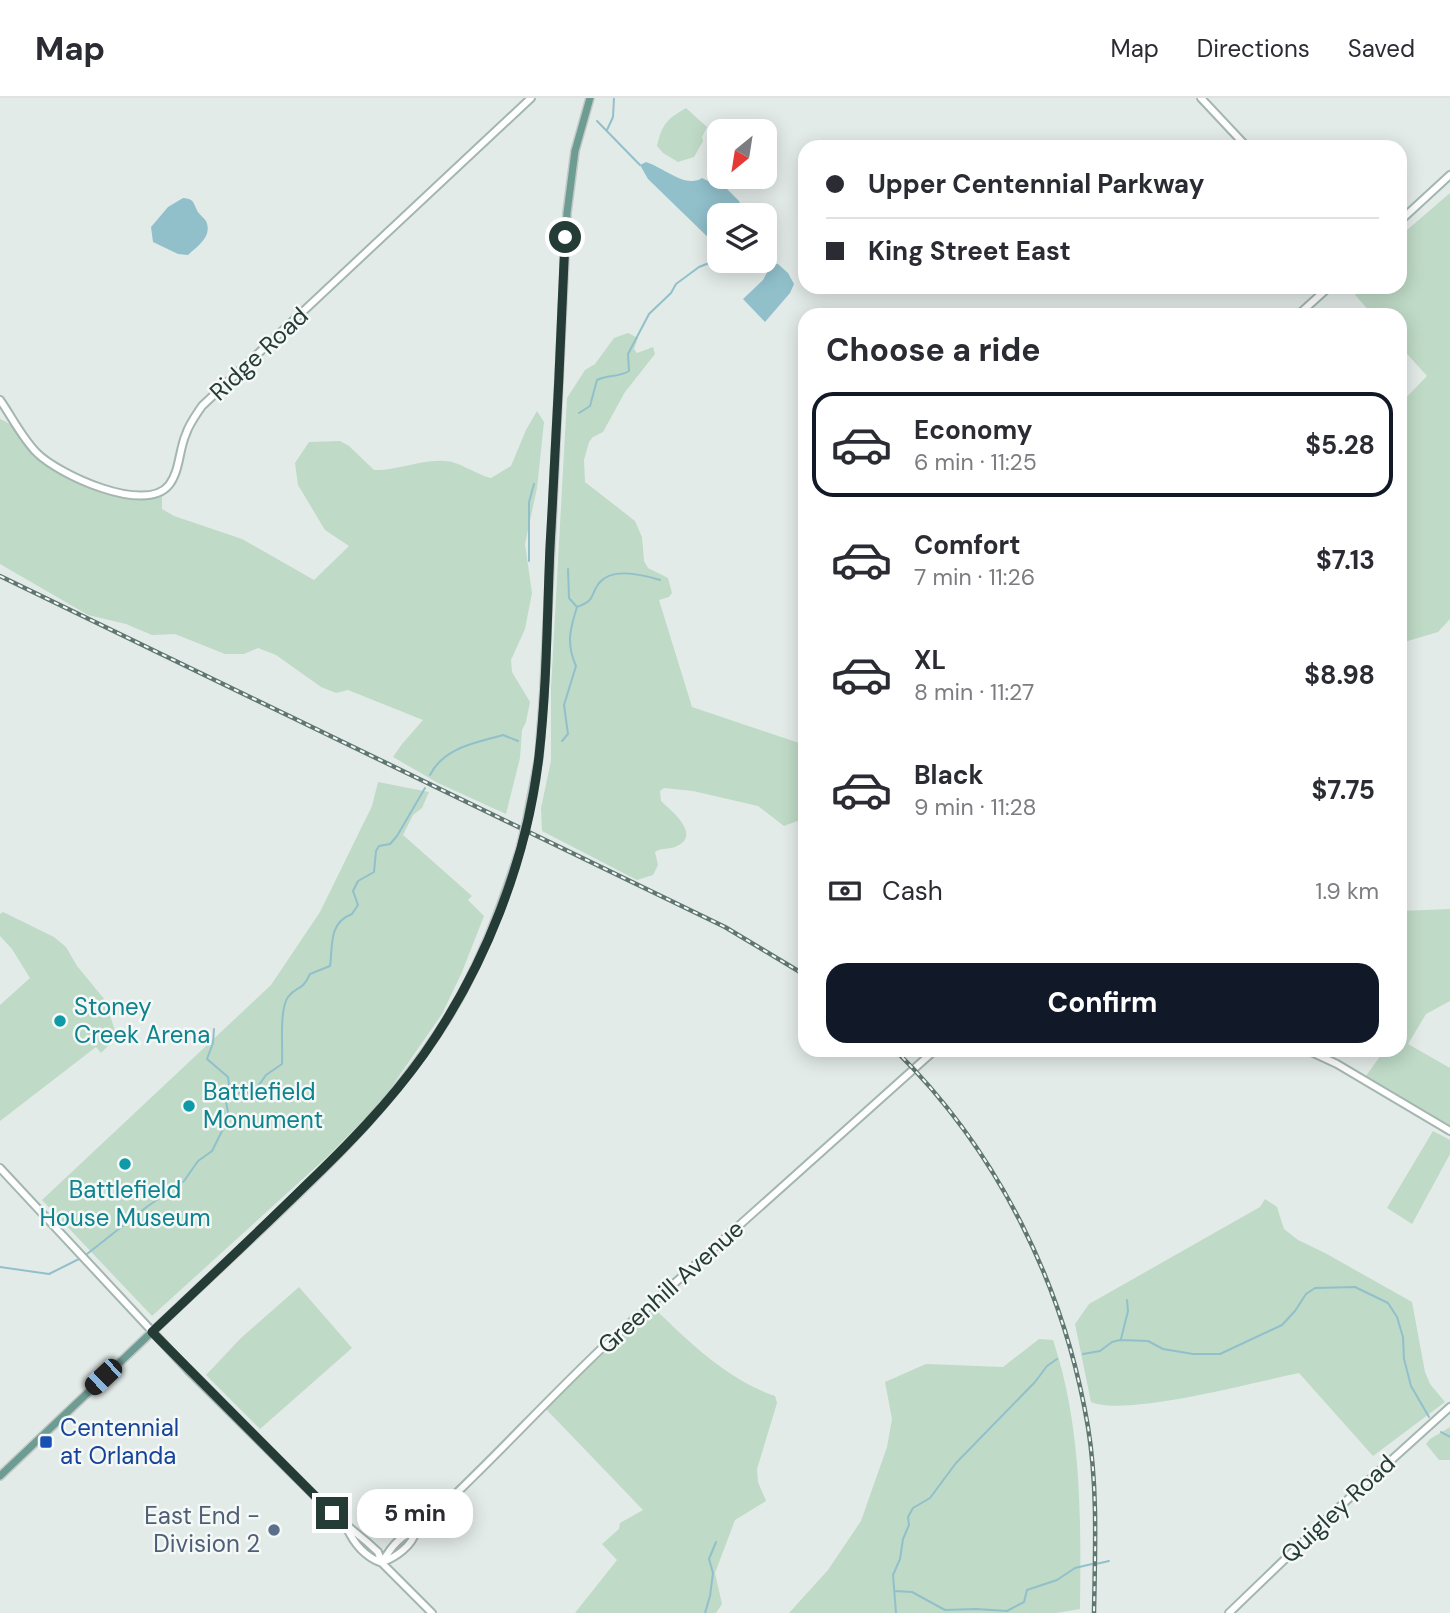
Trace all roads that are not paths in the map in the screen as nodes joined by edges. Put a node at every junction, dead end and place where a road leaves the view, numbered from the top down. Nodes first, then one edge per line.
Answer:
1 (531, 98) edge
2 (590, 98) edge
3 (1201, 98) edge
4 (1240, 140) edge
5 (1450, 175) edge
6 (1407, 215) edge
7 (1321, 294) edge
8 (1306, 308) edge
9 (0, 400) edge
10 (927, 1057) edge
11 (1322, 1057) edge
12 (1450, 1131) edge
13 (0, 1168) edge
14 (152, 1332) junction
15 (1450, 1407) edge
16 (0, 1476) edge
17 (382, 1563) junction
18 (432, 1613) edge
19 (1229, 1613) edge

1 - 9 street, Ridge Road
2 - 14 main road, bridge
3 - 4 street
5 - 6 street
7 - 8 street
10 - 17 street, Greenhill Avenue
11 - 12 street
13 - 14 street
14 - 16 main road
14 - 17 street
15 - 19 street, Quigley Road
17 - 18 street

